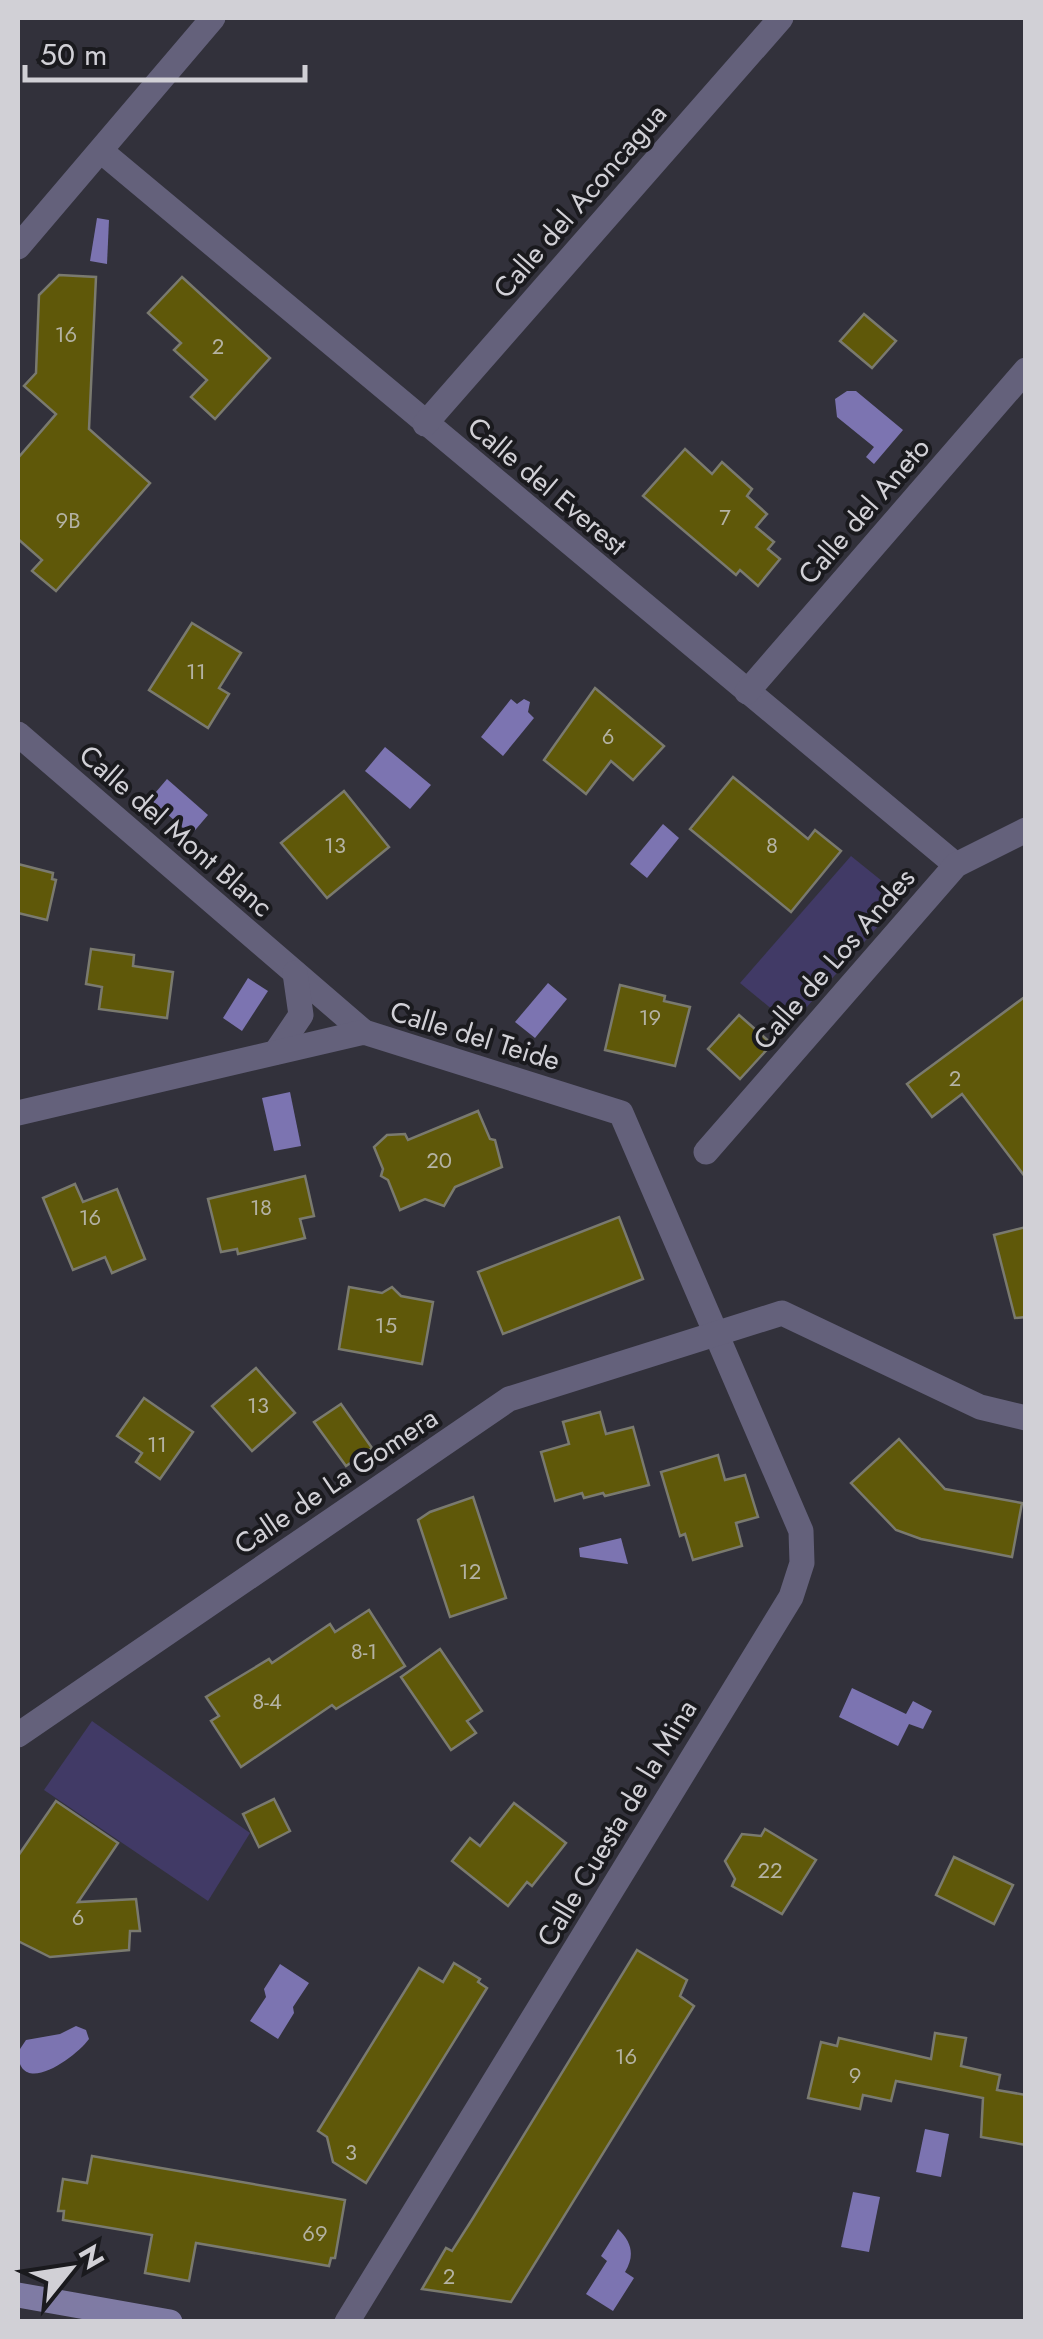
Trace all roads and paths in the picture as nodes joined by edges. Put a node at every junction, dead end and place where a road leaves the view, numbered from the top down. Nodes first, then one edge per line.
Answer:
1 (213, 18) edge
2 (781, 18) edge
3 (101, 152) junction
4 (18, 248) edge
5 (1026, 370) edge
6 (424, 424) junction
7 (747, 692) junction
8 (18, 734) edge
9 (1026, 830) edge
10 (956, 866) junction
11 (294, 973) junction
12 (364, 1032) junction
13 (276, 1052) junction
14 (18, 1112) edge
15 (706, 1152) dead end
16 (716, 1334) junction
17 (1026, 1418) edge
18 (18, 1735) edge
19 (18, 2295) edge
20 (170, 2322) edge
21 (347, 2322) edge

1 - 3 street
2 - 6 street, Calle del Aconcagua
3 - 4 street
3 - 6 street, Calle del Everest
5 - 7 street, Calle del Aneto
6 - 7 street, Calle del Everest
7 - 10 street, Calle del Everest
8 - 11 street, Calle del Mont Blanc
9 - 10 street, Calle de Los Andes
10 - 15 street, Calle de Los Andes
11 - 12 street, Calle del Mont Blanc
11 - 13 street
12 - 13 street, Calle del Teide
12 - 16 street, Calle del Teide
13 - 14 street, Calle del Teide
16 - 17 street, Calle de La Gomera
16 - 18 street, Calle de La Gomera
16 - 21 street, Calle Cuesta de la Mina
19 - 20 main road

